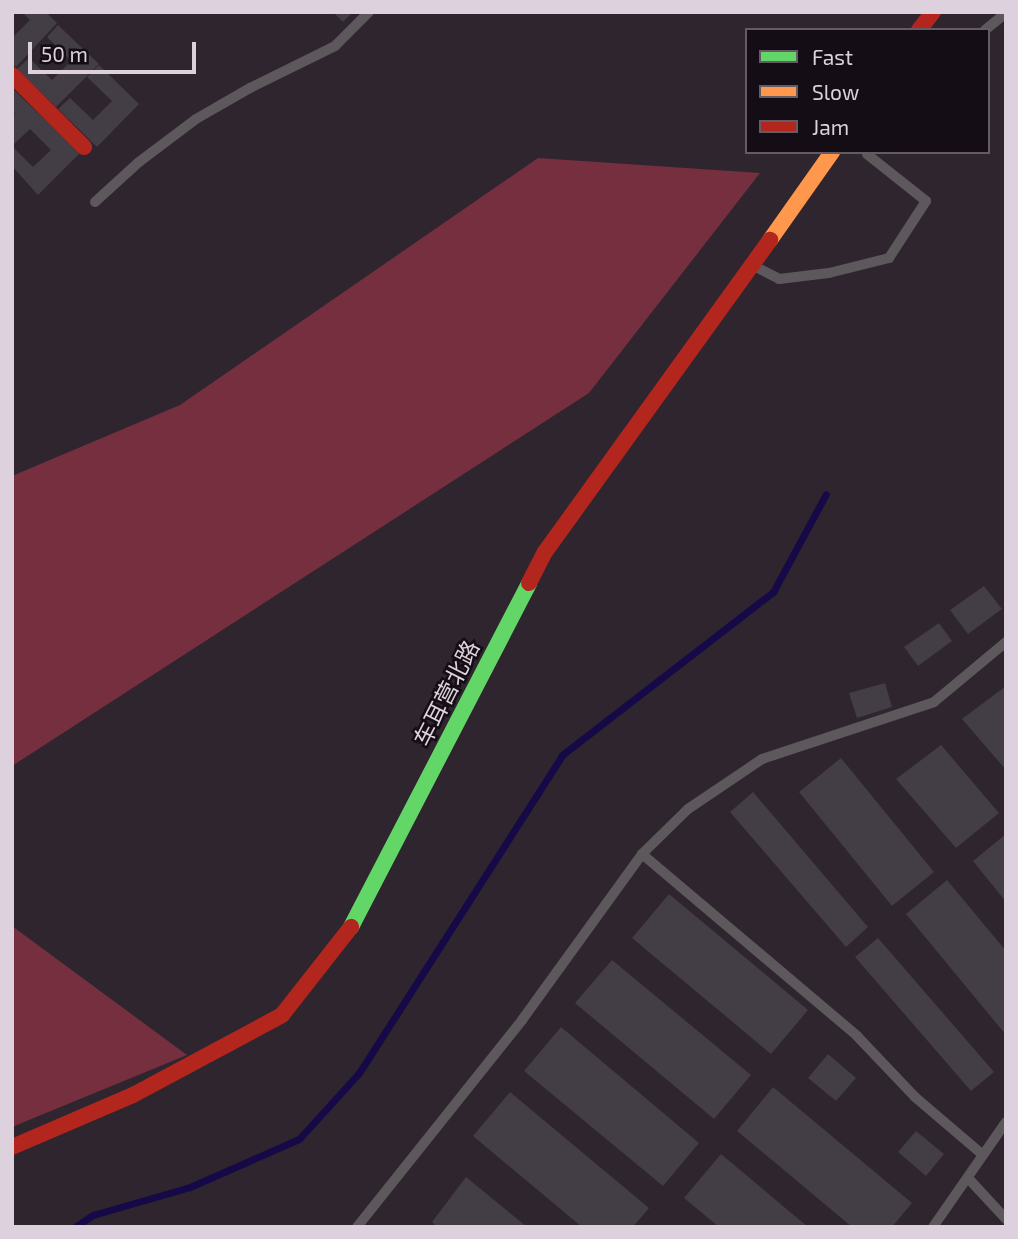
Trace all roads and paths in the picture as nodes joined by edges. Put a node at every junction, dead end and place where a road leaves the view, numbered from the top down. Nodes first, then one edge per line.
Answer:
1 (369, 12) edge
2 (933, 12) edge
3 (1006, 13) edge
4 (921, 28) edge
5 (987, 28) edge
6 (12, 75) edge
7 (84, 147) dead end
8 (831, 154) edge
9 (866, 154) edge
10 (94, 202) dead end
11 (754, 266) junction
12 (1006, 642) edge
13 (642, 854) junction
14 (1006, 1122) edge
15 (12, 1147) edge
16 (983, 1156) junction
17 (968, 1178) junction
18 (1006, 1219) edge
19 (357, 1227) edge
20 (933, 1227) edge

1 - 10 lane
2 - 4 street
3 - 5 lane
6 - 7 street
8 - 11 street, 车耳营北路
9 - 11 lane
11 - 15 street, 车耳营北路
12 - 13 lane
13 - 16 lane
13 - 19 lane
14 - 16 lane
16 - 17 lane
17 - 18 lane
17 - 20 lane

